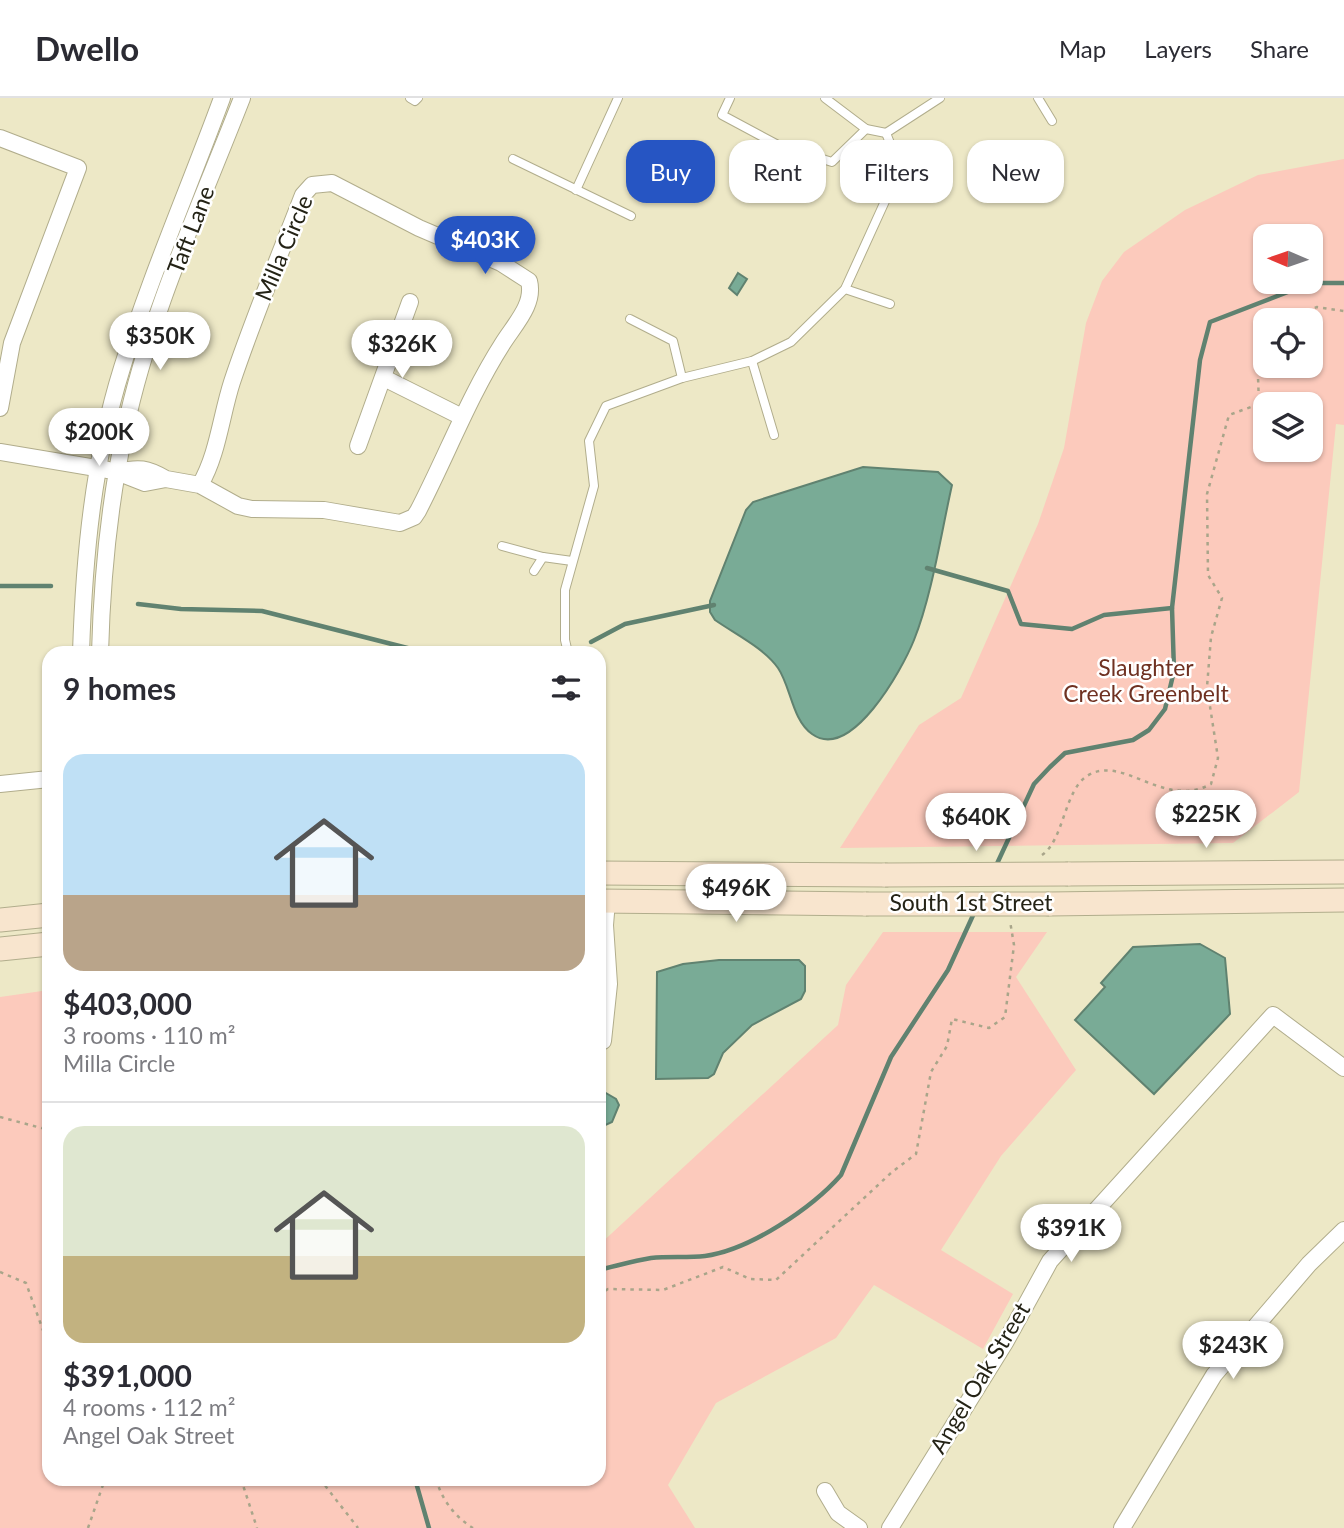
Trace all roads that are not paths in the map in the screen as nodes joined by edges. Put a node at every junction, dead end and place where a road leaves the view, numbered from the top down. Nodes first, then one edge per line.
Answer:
1 (222, 98) edge
2 (242, 98) edge
3 (410, 98) edge
4 (418, 98) edge
5 (618, 98) edge
6 (730, 98) edge
7 (825, 98) edge
8 (940, 98) edge
9 (1038, 98) edge
10 (1052, 121) dead end
11 (866, 129) junction
12 (886, 133) junction
13 (0, 138) edge
14 (513, 159) dead end
15 (576, 190) junction
16 (631, 216) dead end
17 (845, 289) junction
18 (410, 302) dead end
19 (890, 304) dead end
20 (630, 319) dead end
21 (752, 361) junction
22 (384, 377) junction
23 (682, 378) junction
24 (0, 408) edge
25 (462, 417) junction
26 (774, 435) dead end
27 (358, 446) dead end
28 (0, 452) edge
29 (97, 468) junction
30 (117, 472) junction
31 (200, 485) junction
32 (502, 546) dead end
33 (543, 556) junction
34 (572, 561) junction
35 (534, 571) dead end
36 (81, 646) edge
37 (100, 646) edge
38 (566, 646) edge
39 (42, 780) edge
40 (0, 784) edge
41 (1344, 872) edge
42 (606, 873) edge
43 (1344, 900) edge
44 (606, 901) edge
45 (42, 916) edge
46 (0, 920) edge
47 (606, 942) edge
48 (42, 945) edge
49 (0, 949) edge
50 (606, 1018) edge
51 (1344, 1069) edge
52 (1344, 1230) edge
53 (825, 1491) dead end
54 (859, 1528) edge
55 (890, 1528) edge
56 (1122, 1528) edge

1 - 29 street, Taft Lane
2 - 30 street, Taft Lane
3 - 4 lane
5 - 15 lane
6 - 11 lane
7 - 11 lane
8 - 12 lane
9 - 10 lane
11 - 12 lane
12 - 17 lane
13 - 24 street
14 - 15 lane
15 - 16 lane
17 - 19 lane
17 - 21 lane
18 - 22 street
20 - 23 lane
21 - 23 lane
21 - 26 lane
22 - 25 street
22 - 27 street
23 - 34 lane
25 - 31 street, Milla Circle
25 - 31 street, Milla Circle
28 - 29 street, Milla Circle
29 - 30 street, Milla Circle
29 - 36 street, Taft Lane
30 - 31 street, Milla Circle
30 - 37 street, Taft Lane
32 - 33 lane
33 - 34 lane
33 - 35 lane
34 - 38 lane
39 - 40 street
41 - 42 main road, South 1st Street, bridge
43 - 44 main road, South 1st Street, bridge
45 - 46 main road
47 - 50 street
48 - 49 main road
51 - 55 street, Angel Oak Street
52 - 56 street
53 - 54 street

